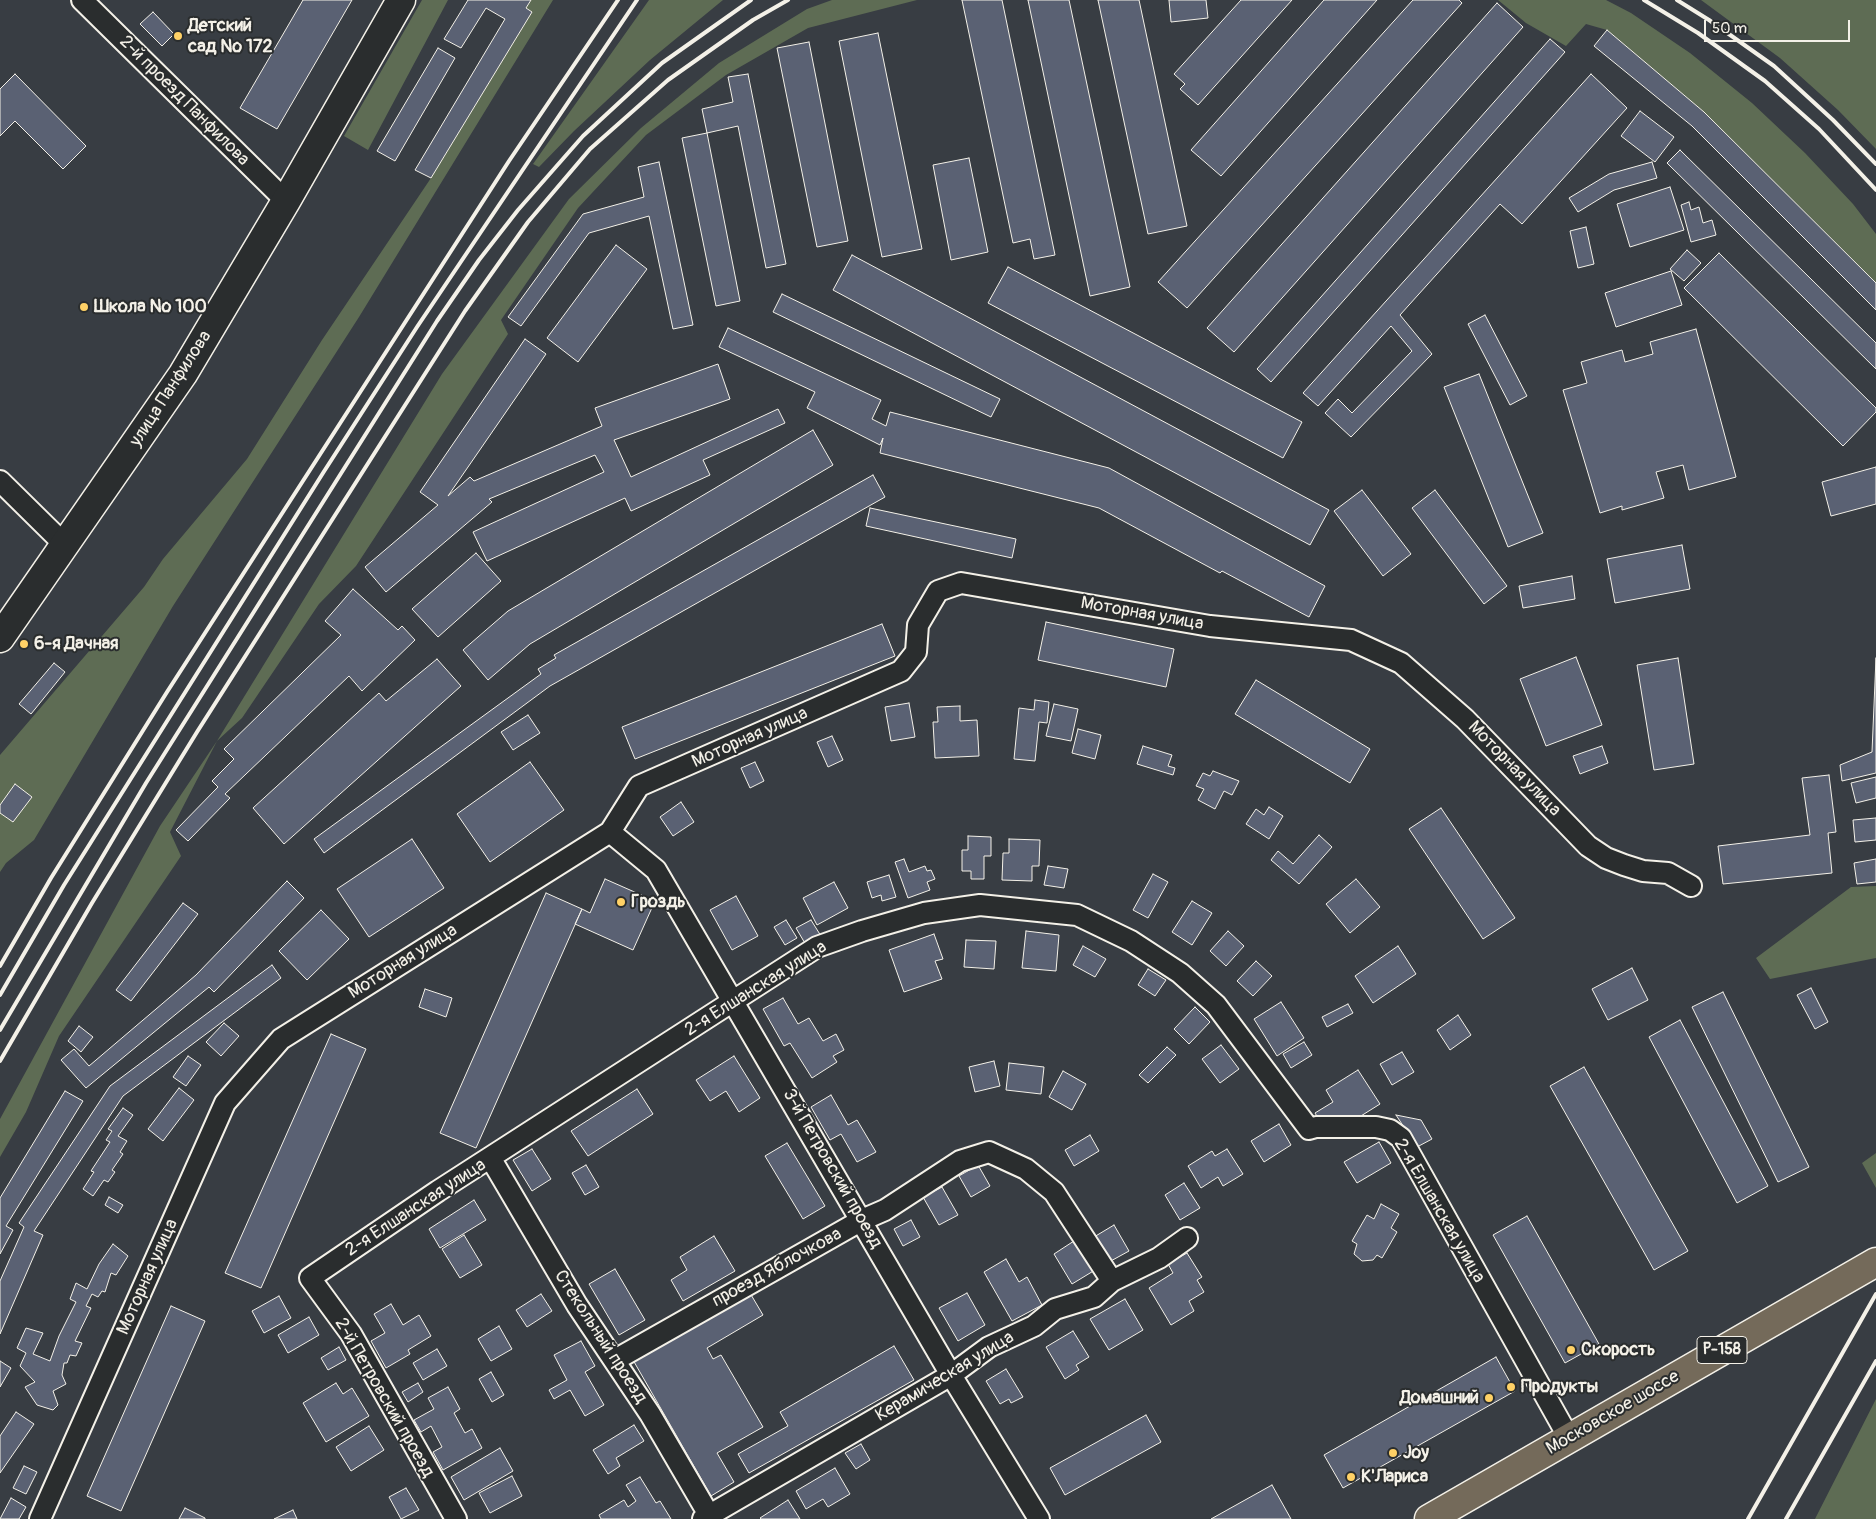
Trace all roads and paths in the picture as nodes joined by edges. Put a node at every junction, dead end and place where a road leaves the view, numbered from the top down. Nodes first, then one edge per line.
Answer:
1 (82, 0) edge
2 (401, 0) edge
3 (286, 201) junction
4 (0, 481) edge
5 (65, 545) junction
6 (0, 638) edge
7 (610, 832) junction
8 (1691, 886) dead end
9 (734, 1002) junction
10 (490, 1159) junction
11 (862, 1220) junction
12 (1187, 1238) dead end
13 (1876, 1262) edge
14 (310, 1278) joint
15 (1112, 1281) junction
16 (615, 1360) junction
17 (951, 1375) junction
18 (1569, 1438) junction
19 (706, 1517) edge
20 (40, 1519) edge
21 (456, 1519) edge
22 (1039, 1519) edge
23 (1429, 1519) edge

1 - 3 street, 2-й проезд Панфилова
2 - 3 main road, улица Панфилова
3 - 5 main road, улица Панфилова
4 - 5 street
5 - 6 main road, улица Панфилова
7 - 8 street, Моторная улица
7 - 9 street, 3-й Петровский проезд
7 - 20 street, Моторная улица
9 - 10 street, 2-я Елшанская улица
9 - 11 street, 3-й Петровский проезд
9 - 18 street, 2-я Елшанская улица
10 - 14 street, 2-я Елшанская улица
10 - 16 street, Стекольный проезд
11 - 15 street, проезд Яблочкова
11 - 16 street, проезд Яблочкова
11 - 17 street, 3-й Петровский проезд
12 - 15 street, Керамическая улица
13 - 18 main road, Московское шоссе / Р-158
14 - 21 street, 2-й Петровский проезд
15 - 17 street, Керамическая улица
16 - 19 street, Стекольный проезд
17 - 19 street, Керамическая улица
17 - 22 street, 3-й Петровский проезд
18 - 23 main road, Московское шоссе / Р-158

